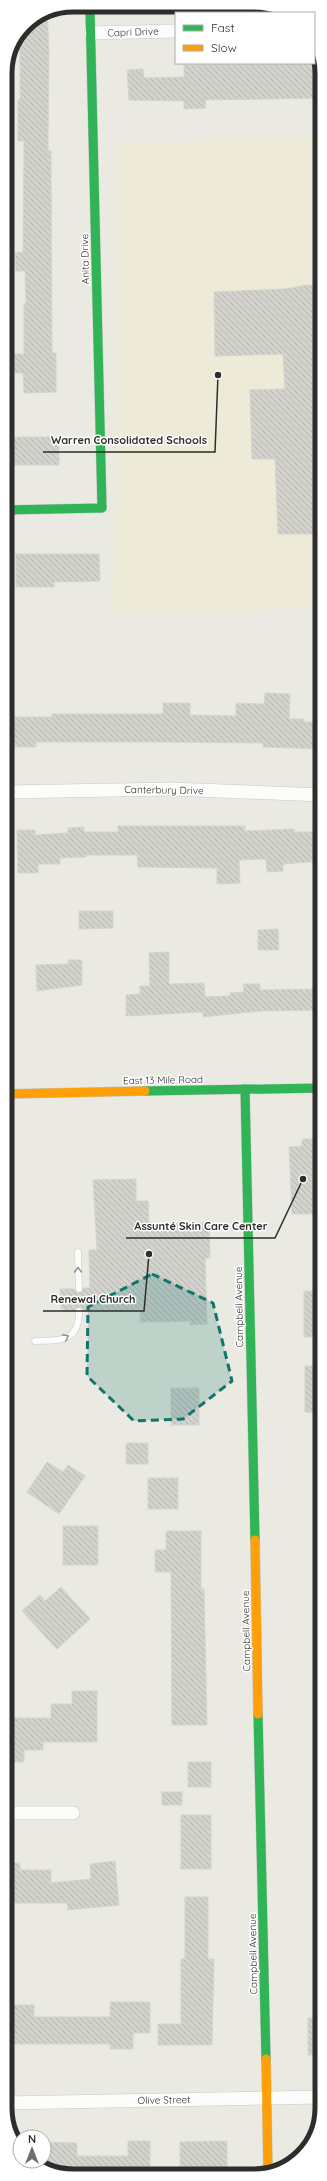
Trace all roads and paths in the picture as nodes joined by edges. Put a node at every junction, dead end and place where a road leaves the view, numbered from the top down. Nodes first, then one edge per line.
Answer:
1 (90, 12) edge
2 (175, 31) edge
3 (91, 33) junction
4 (12, 510) edge
5 (12, 792) edge
6 (315, 795) edge
7 (315, 1088) edge
8 (245, 1089) junction
9 (12, 1094) edge
10 (78, 1252) dead end
11 (78, 1288) dead end
12 (79, 1311) dead end
13 (35, 1341) dead end
14 (12, 1813) edge
15 (73, 1813) dead end
16 (315, 2097) edge
17 (266, 2098) junction
18 (12, 2103) edge
19 (268, 2167) edge

1 - 3 street, Anita Drive
2 - 3 street, Capri Drive
3 - 4 street, Anita Drive
5 - 6 street, Canterbury Drive
7 - 8 street, East 13 Mile Road
8 - 9 street, East 13 Mile Road
8 - 17 street, Campbell Avenue
11 -> 10 lane
13 -> 12 lane
14 - 15 street
16 - 17 street, Olive Street
17 - 18 street, Olive Street
17 - 19 street, Campbell Avenue

